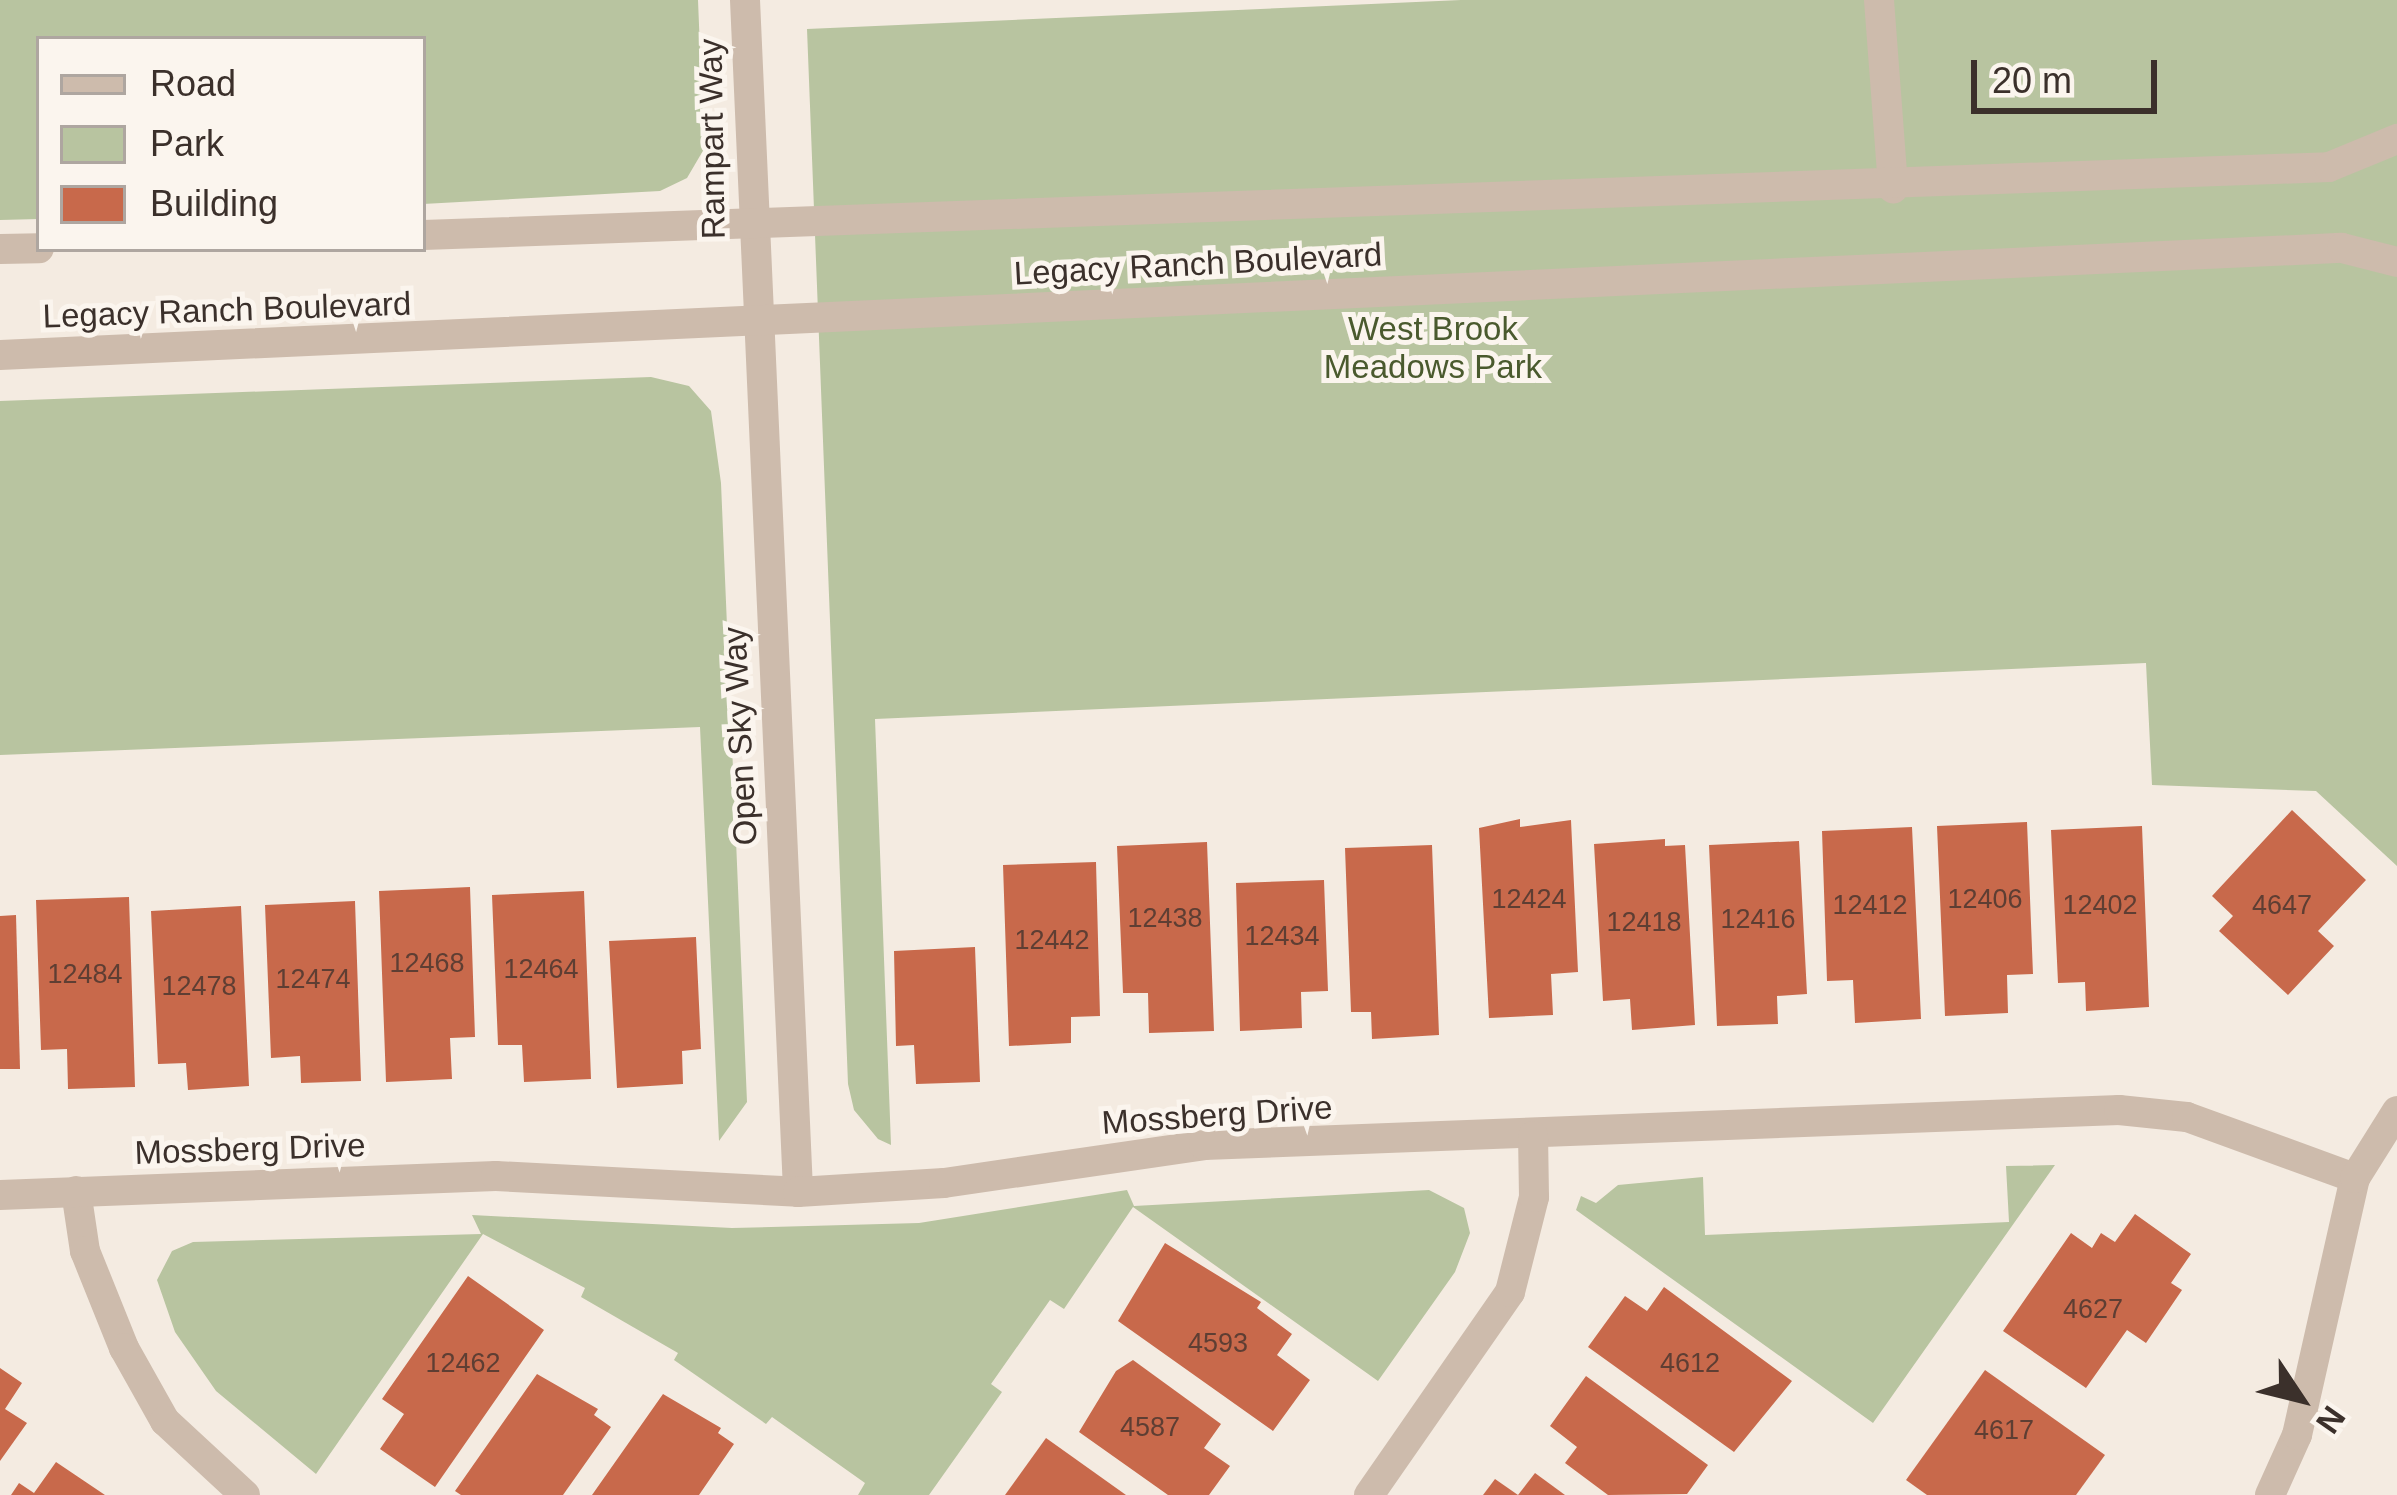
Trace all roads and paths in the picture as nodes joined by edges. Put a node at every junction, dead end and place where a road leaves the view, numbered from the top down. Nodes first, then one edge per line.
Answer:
1 (745, 0) edge
2 (1879, 0) edge
3 (2397, 139) edge
4 (1893, 188) junction
5 (749, 224) junction
6 (426, 235) edge
7 (36, 248) edge
8 (0, 249) edge
9 (2397, 262) edge
10 (752, 276) joint
11 (755, 323) junction
12 (0, 356) edge
13 (2397, 1111) edge
14 (1532, 1136) junction
15 (2355, 1178) junction
16 (76, 1191) junction
17 (798, 1192) junction
18 (0, 1195) edge
19 (245, 1495) edge
20 (1369, 1495) edge
21 (2270, 1495) edge

1 - 5 street, Rampart Way
2 - 4 street
3 - 4 street, Legacy Ranch Boulevard
4 - 5 street, Legacy Ranch Boulevard
5 - 6 street, Legacy Ranch Boulevard
5 - 10 street, Rampart Way
7 - 8 street, Legacy Ranch Boulevard
9 - 11 street, Legacy Ranch Boulevard
10 - 11 street, Open Sky Way
11 - 12 street, Legacy Ranch Boulevard
11 - 17 street, Open Sky Way
13 - 15 street
14 - 15 street, Mossberg Drive
14 - 17 street, Mossberg Drive
14 - 20 street
15 - 21 street
16 - 17 street, Mossberg Drive
16 - 18 street, Mossberg Drive
16 - 19 street

